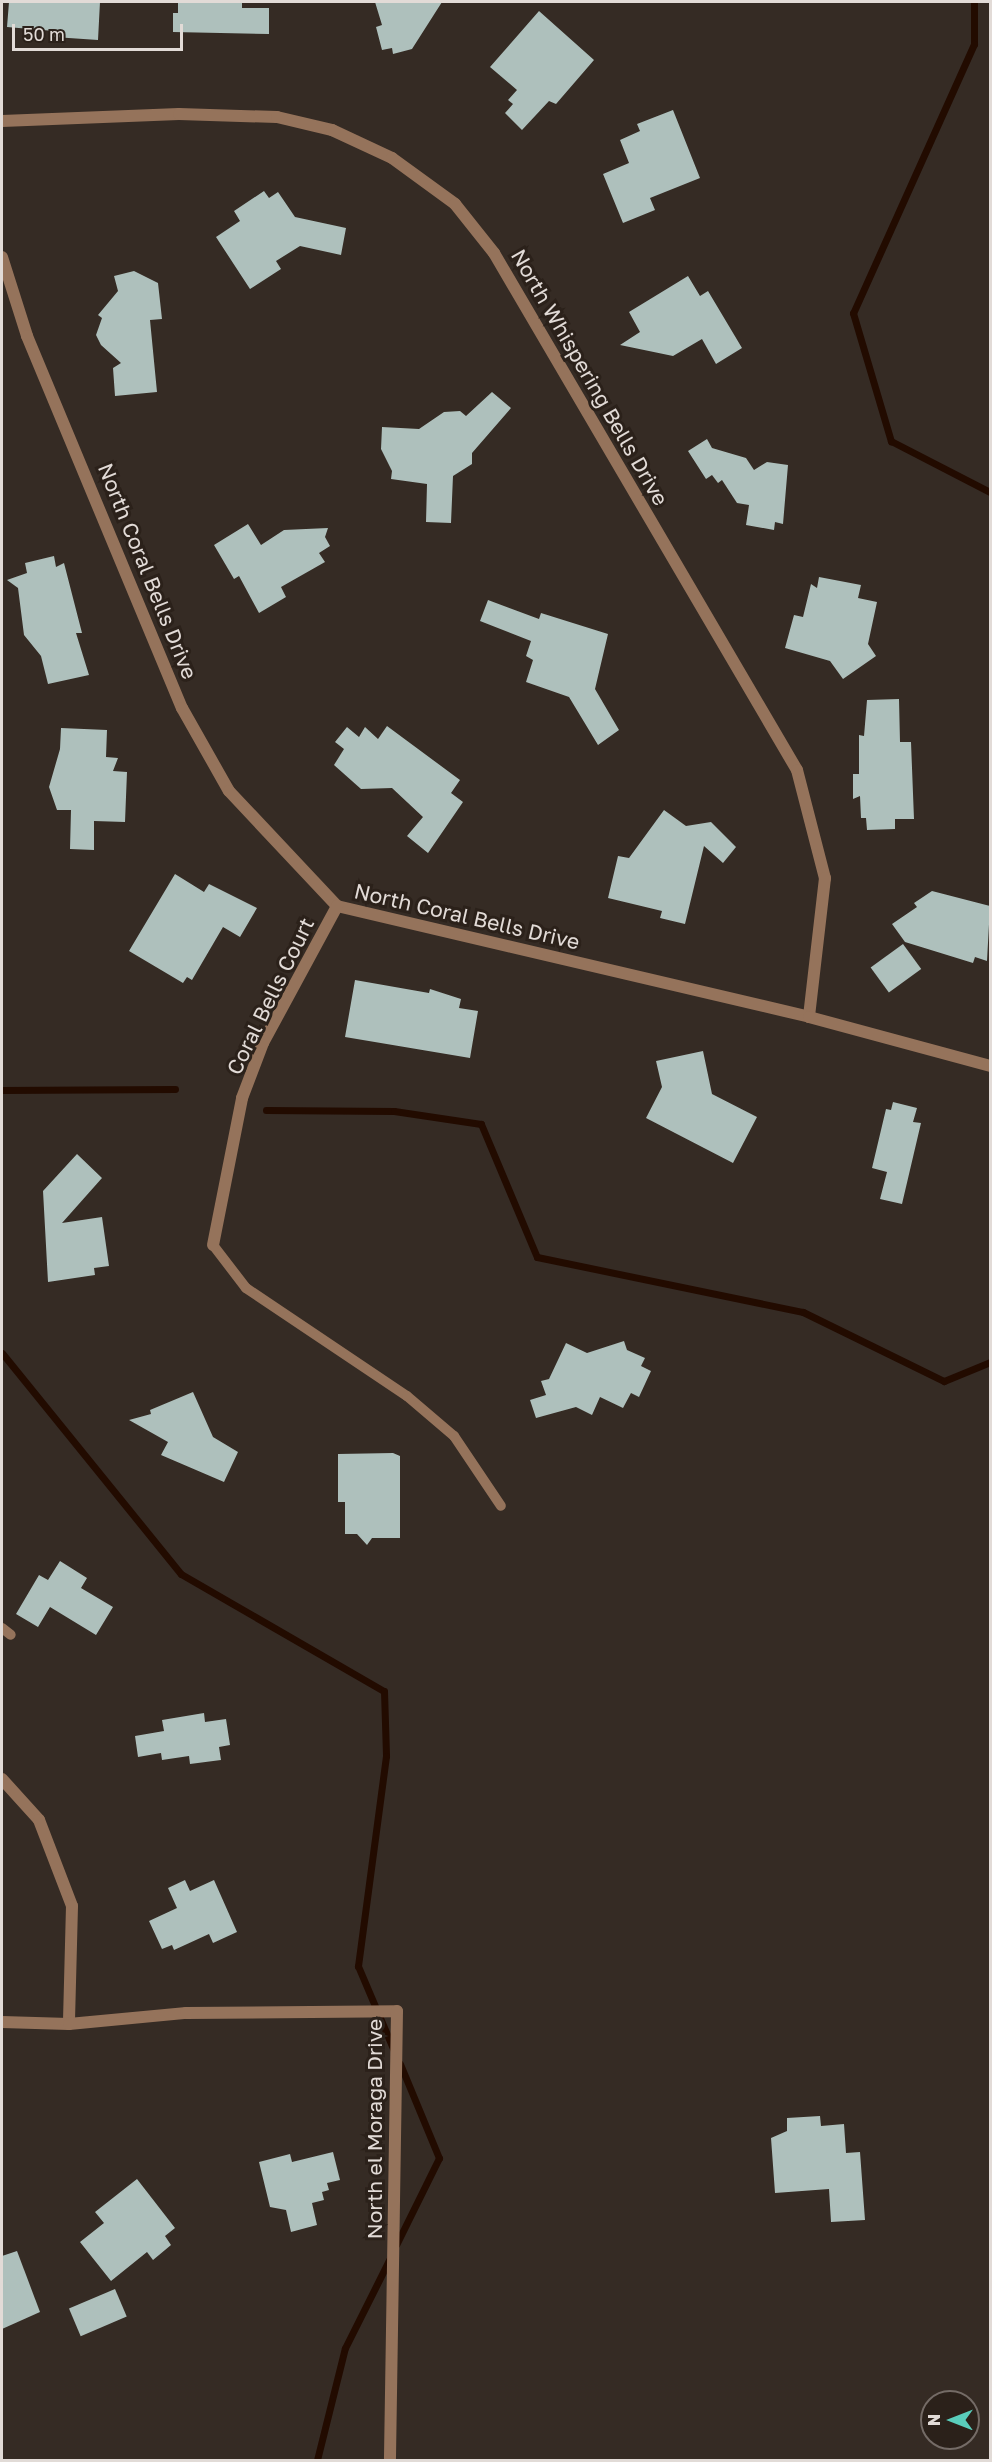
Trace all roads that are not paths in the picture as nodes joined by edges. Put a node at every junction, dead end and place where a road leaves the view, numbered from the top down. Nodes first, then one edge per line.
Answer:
1 (2, 121) edge
2 (2, 257) edge
3 (337, 906) junction
4 (809, 1017) junction
5 (990, 1066) edge
6 (213, 1245) joint
7 (501, 1506) dead end
8 (2, 1628) edge
9 (11, 1635) dead end
10 (2, 1779) edge
11 (2, 2022) edge
12 (69, 2024) junction
13 (390, 2460) edge

1 - 4 street, North Whispering Bells Drive
2 - 3 street, North Coral Bells Drive
3 - 4 street, North Coral Bells Drive
3 - 6 street, Coral Bells Court
4 - 5 street, North Coral Bells Drive
6 - 7 lane
8 - 9 lane
10 - 12 street
11 - 12 street, North el Moraga Drive
12 - 13 street, North el Moraga Drive

